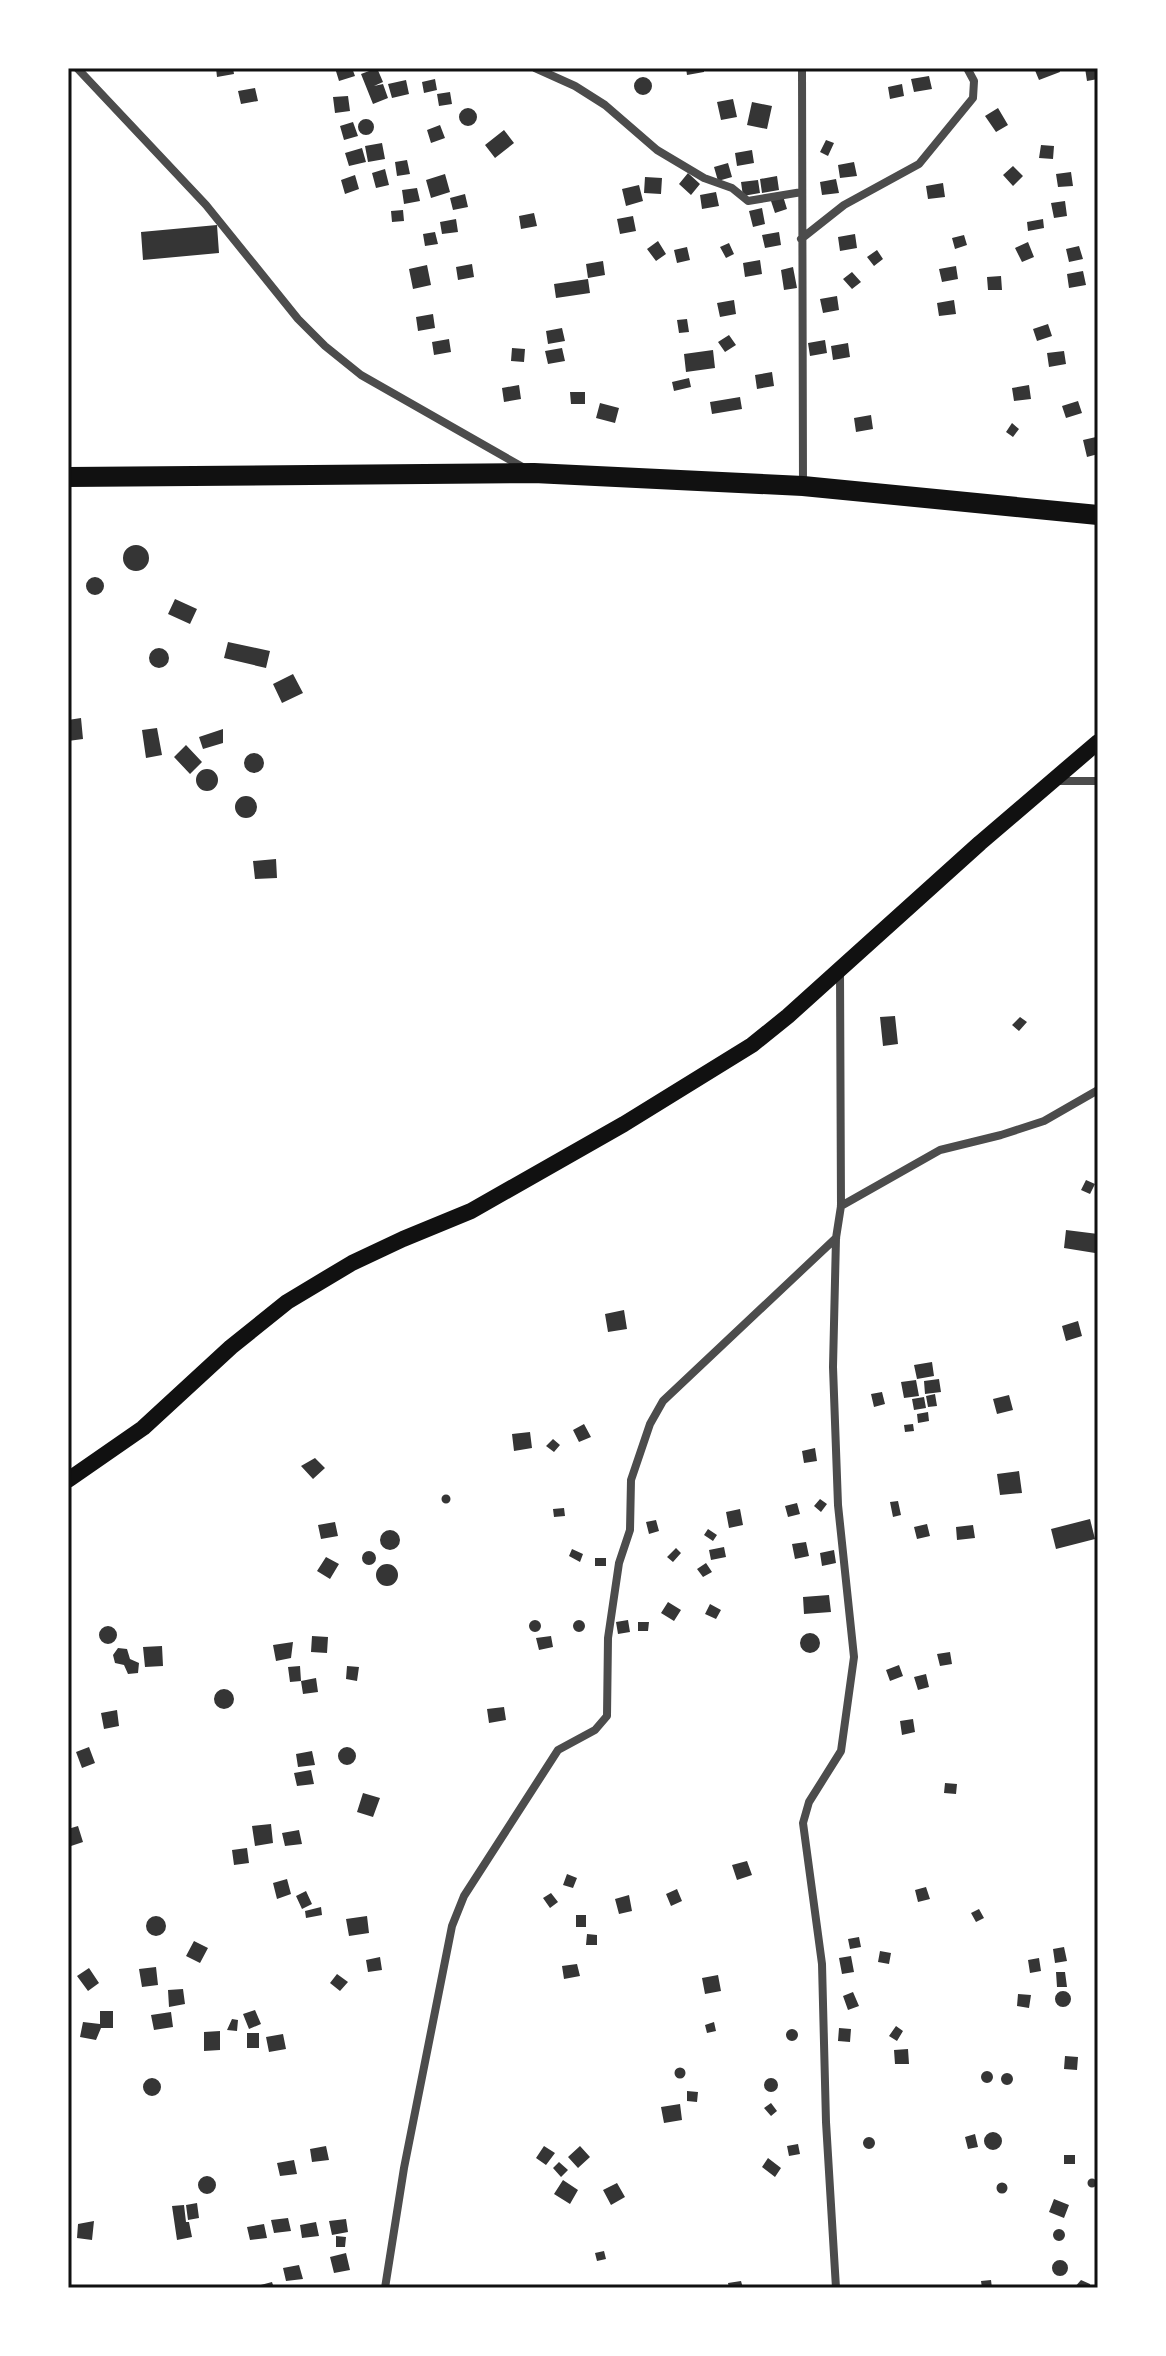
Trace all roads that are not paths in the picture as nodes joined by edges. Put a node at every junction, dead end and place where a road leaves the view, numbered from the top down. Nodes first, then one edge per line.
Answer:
1 (77, 68) edge
2 (535, 68) edge
3 (802, 68) edge
4 (967, 68) edge
5 (802, 192) junction
6 (801, 239) junction
7 (534, 473) junction
8 (68, 477) edge
9 (803, 486) junction
10 (1098, 515) edge
11 (1098, 742) edge
12 (1050, 781) junction
13 (1098, 781) edge
14 (840, 970) junction
15 (1098, 1090) edge
16 (841, 1206) junction
17 (836, 1238) junction
18 (68, 1480) edge
19 (385, 2288) edge
20 (836, 2288) edge

1 - 7 street
2 - 5 street
3 - 5 street
4 - 6 street
5 - 6 street
6 - 9 street
7 - 8 main road
7 - 9 main road
9 - 10 main road
11 - 12 main road
12 - 13 street
12 - 14 main road
14 - 16 street
14 - 18 main road
15 - 16 street
16 - 17 street
17 - 19 street
17 - 20 street

